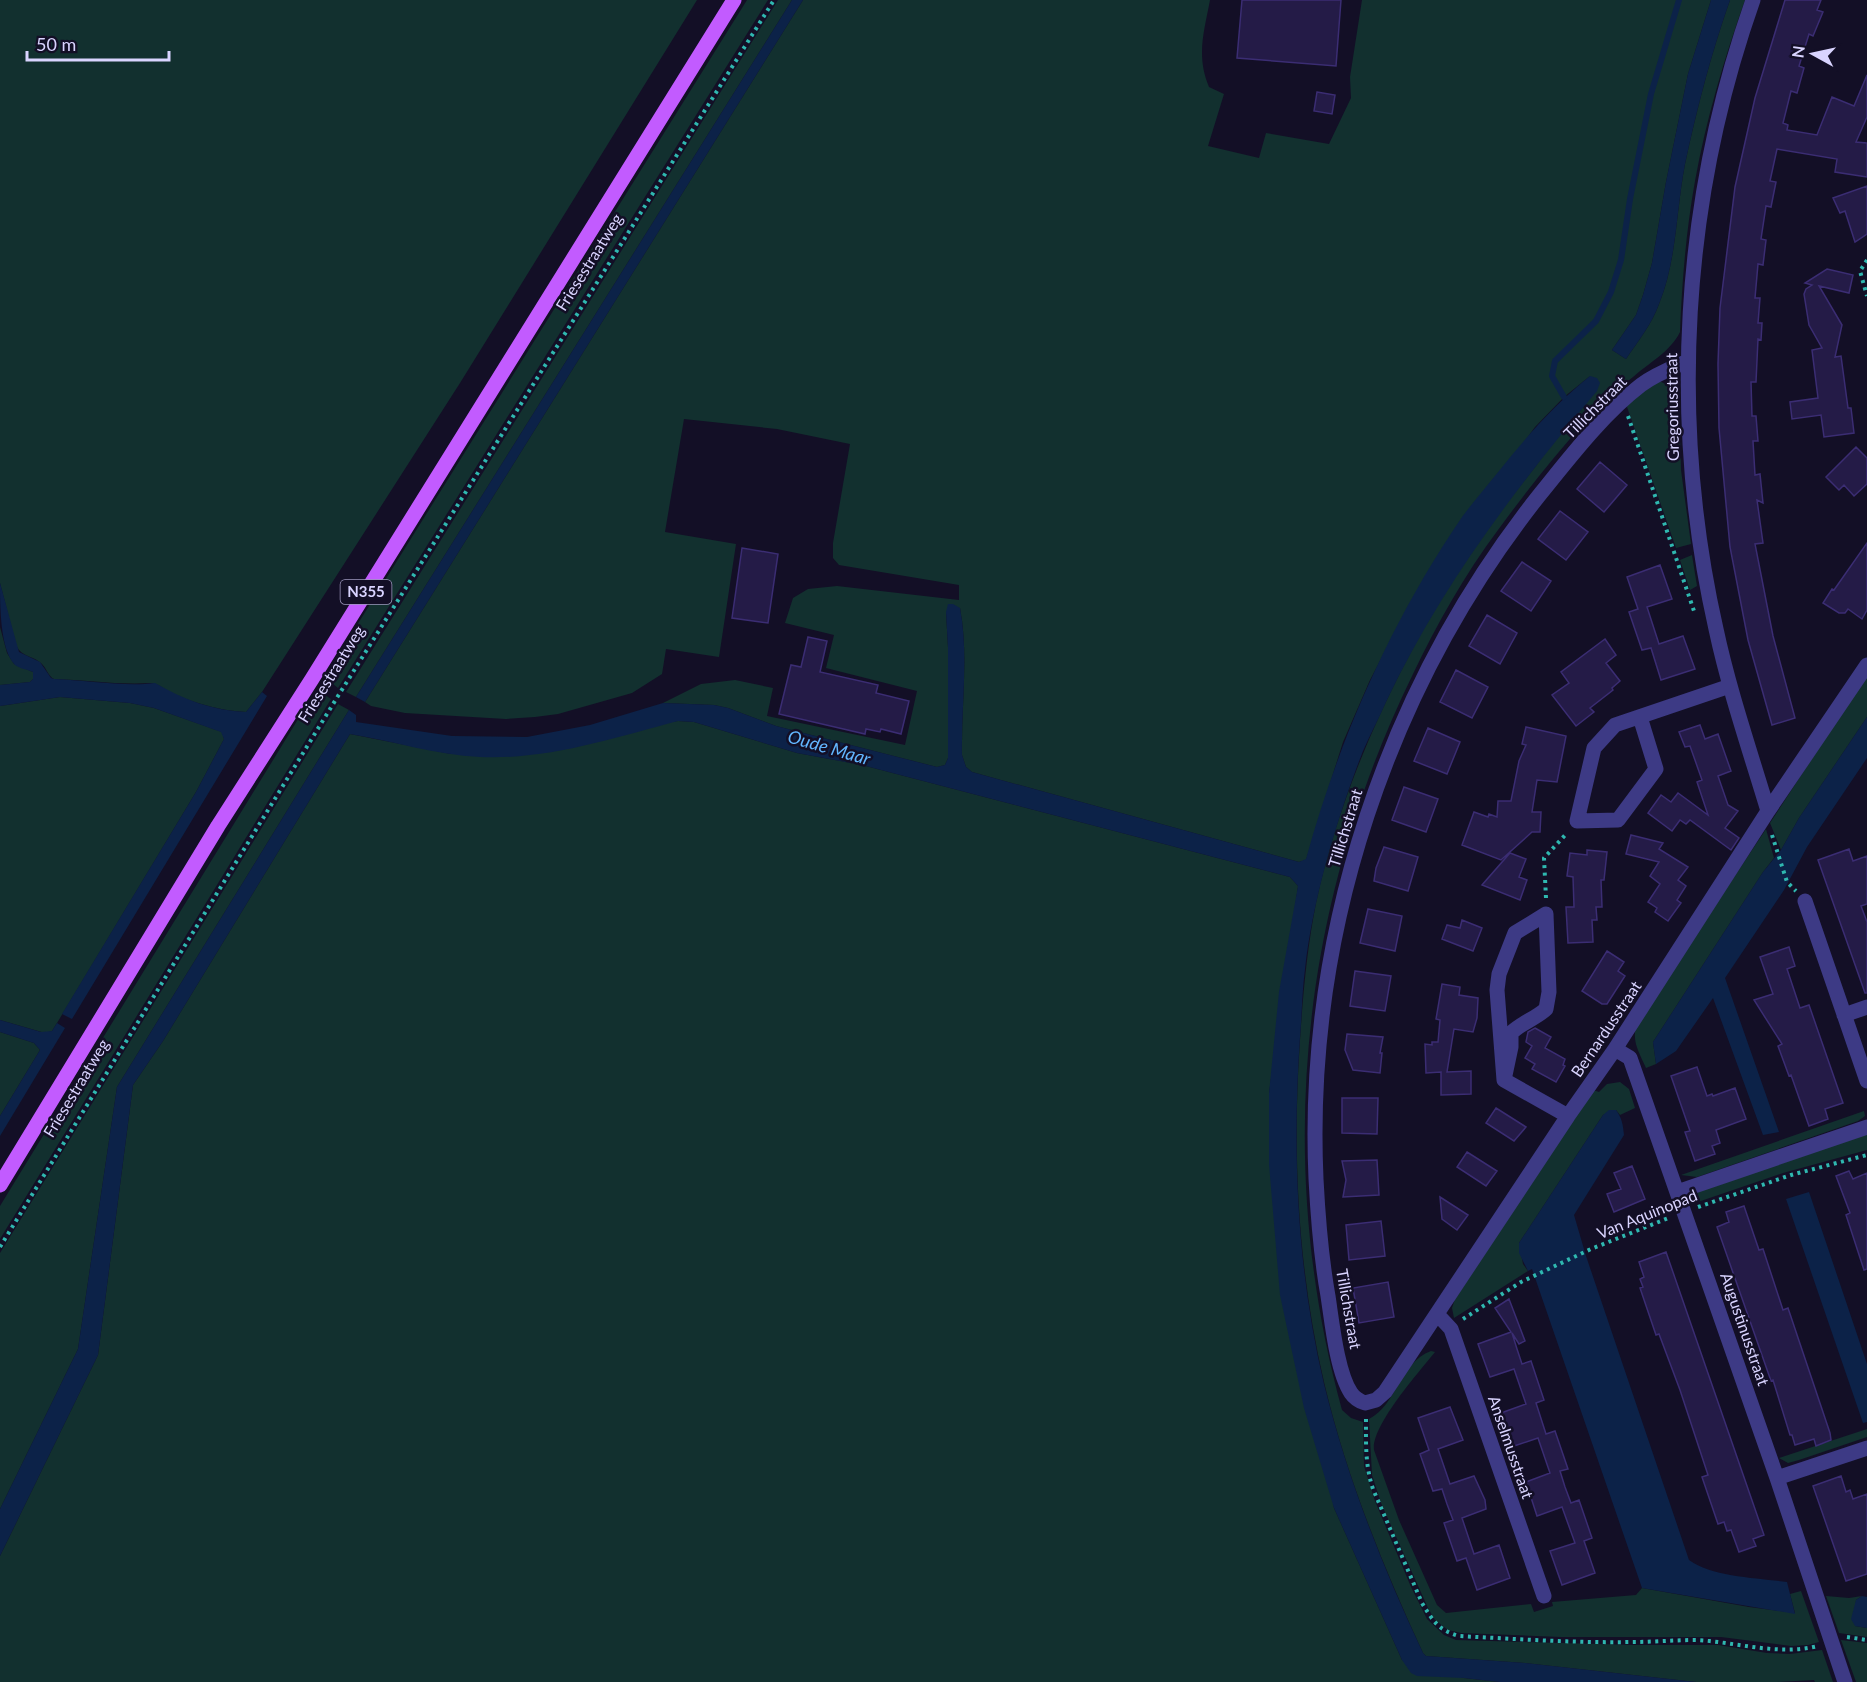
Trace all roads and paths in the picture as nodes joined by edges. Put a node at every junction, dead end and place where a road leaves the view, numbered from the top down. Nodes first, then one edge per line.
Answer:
1 (734, 0) edge
2 (774, 0) edge
3 (1753, 0) edge
4 (1867, 260) edge
5 (1867, 296) edge
6 (1688, 361) junction
7 (1623, 402) junction
8 (1698, 623) dead end
9 (1867, 665) edge
10 (1730, 686) junction
11 (1640, 717) junction
12 (1768, 811) junction
13 (1577, 821) junction
14 (1788, 882) dead end
15 (1805, 901) dead end
16 (1546, 914) junction
17 (1867, 1007) edge
18 (1844, 1014) junction
19 (1615, 1049) junction
20 (1504, 1080) junction
21 (1867, 1081) edge
22 (1568, 1116) junction
23 (1867, 1127) edge
24 (1867, 1155) edge
25 (0, 1185) edge
26 (1677, 1192) junction
27 (1684, 1211) junction
28 (0, 1247) edge
29 (1437, 1314) junction
30 (1451, 1329) junction
31 (1365, 1403) joint
32 (1867, 1448) edge
33 (1777, 1478) junction
34 (1544, 1596) dead end
35 (1845, 1682) edge

1 - 25 main road, Friesestraatweg / N355
2 - 28 path, Friesestraatweg
3 - 6 street, Gregoriusstraat
4 - 5 path
6 - 7 street, Tillichstraat
6 - 10 street, Gregoriusstraat
7 - 8 path
7 - 31 street, Tillichstraat
9 - 12 street, Bernardusstraat
10 - 11 street
10 - 12 street, Gregoriusstraat
11 - 13 street
11 - 13 street
12 - 14 path
12 - 19 street, Bernardusstraat
13 - 16 path
15 - 18 street
16 - 20 street
16 - 20 street
17 - 18 street
18 - 21 street
19 - 22 street, Bernardusstraat
19 - 26 street, Augustinusstraat
20 - 22 street
22 - 29 street, Bernardusstraat
23 - 26 street
24 - 27 path, Van Aquinopad
26 - 27 street, Augustinusstraat
27 - 30 path, Van Aquinopad
27 - 33 street, Augustinusstraat
29 - 30 street, Anselmusstraat
29 - 31 street, Bernardusstraat
30 - 34 street, Anselmusstraat
32 - 33 street
33 - 35 street, Augustinusstraat

